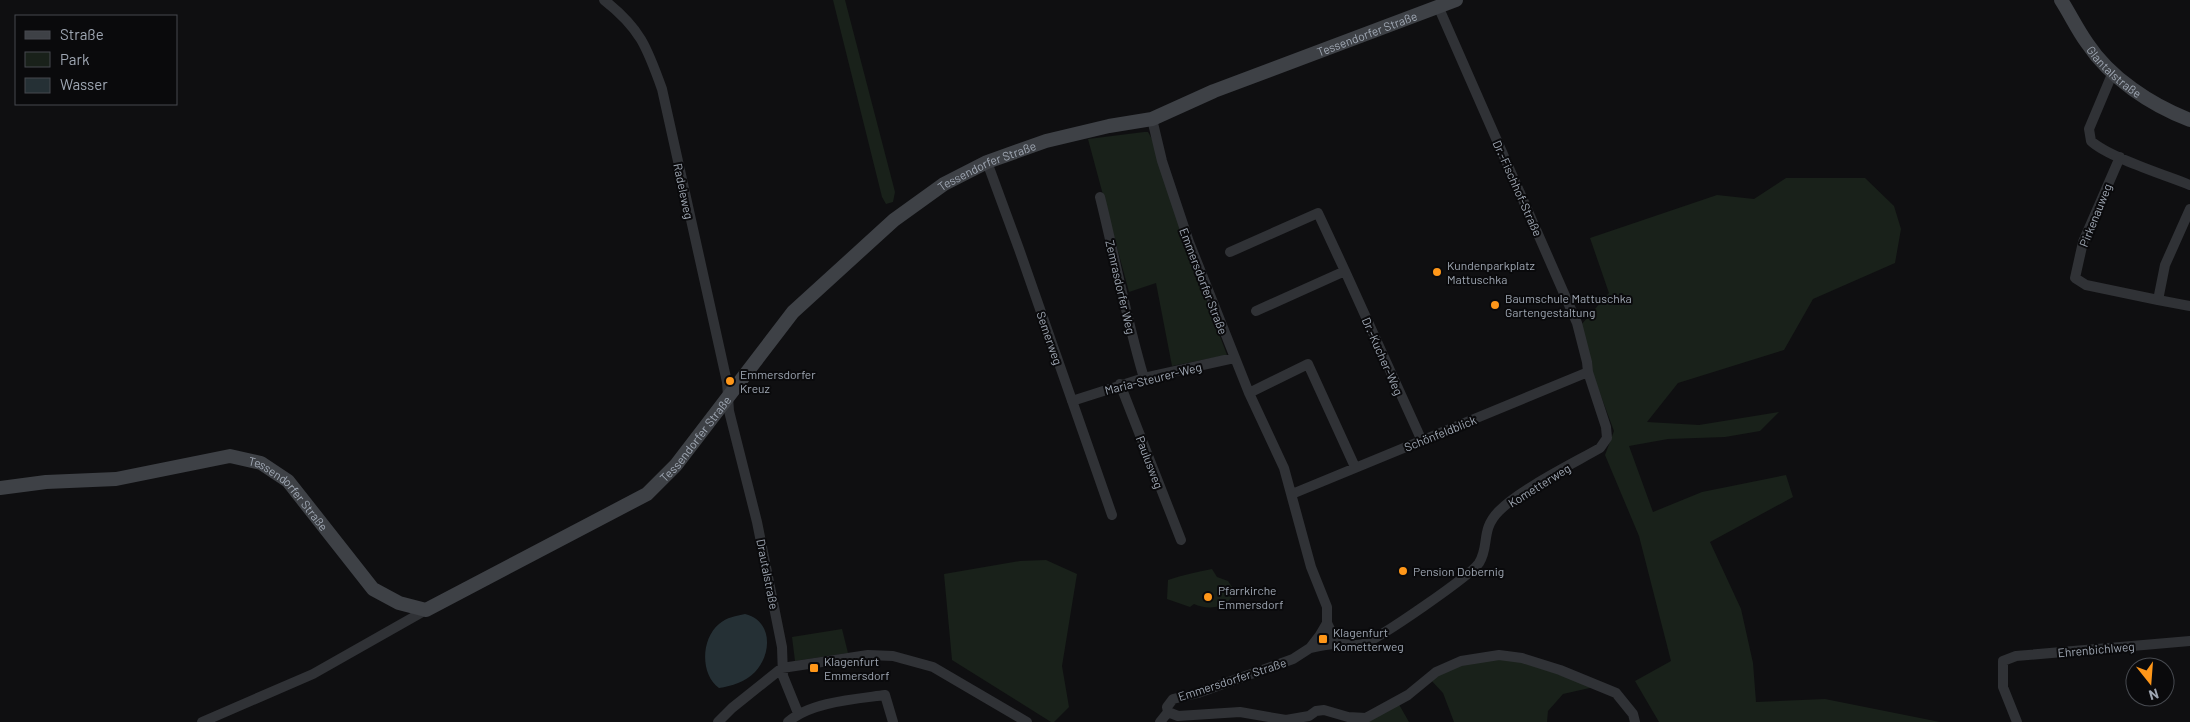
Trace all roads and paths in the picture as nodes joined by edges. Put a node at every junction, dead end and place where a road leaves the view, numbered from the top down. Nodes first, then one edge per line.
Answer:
1 (604, 0) edge
2 (1456, 0) edge
3 (2062, 0) edge
4 (1438, 6) junction
5 (2113, 72) junction
6 (1152, 119) junction
7 (2190, 120) edge
8 (2120, 157) junction
9 (987, 162) junction
10 (2190, 185) edge
11 (1100, 197) dead end
12 (2190, 209) edge
13 (1230, 252) dead end
14 (1345, 271) junction
15 (2158, 300) junction
16 (2190, 306) edge
17 (1256, 311) dead end
18 (1234, 358) junction
19 (1588, 372) junction
20 (1144, 378) junction
21 (1120, 384) junction
22 (1249, 393) junction
23 (727, 400) junction
24 (1072, 401) junction
25 (1422, 441) junction
26 (1355, 467) junction
27 (0, 488) edge
28 (1292, 494) junction
29 (1112, 515) dead end
30 (1180, 540) dead end
31 (426, 610) junction
32 (1327, 623) junction
33 (2190, 641) edge
34 (1337, 644) junction
35 (1310, 648) junction
36 (782, 668) junction
37 (1168, 712) junction
38 (798, 713) junction
39 (202, 722) edge
40 (718, 722) edge
41 (788, 722) edge
42 (893, 722) edge
43 (1027, 722) edge
44 (1160, 722) edge
45 (1635, 722) edge
46 (2017, 722) edge

1 - 23 street, Radeleweg
2 - 4 street, Tessendorfer Straße
3 - 5 street, Glantalstraße
4 - 6 street, Tessendorfer Straße
4 - 19 street, Dr.-Fischhof-Straße
5 - 7 street, Glantalstraße
5 - 8 street
6 - 9 street, Tessendorfer Straße
6 - 18 street, Emmersdorfer Straße
8 - 10 street
8 - 15 street, Pirkenauweg
9 - 23 street, Tessendorfer Straße
9 - 24 street, Semerweg
11 - 20 street, Zemrasdorfer Weg
12 - 15 street
13 - 14 street, Dr.-Kucher-Weg
14 - 17 street
14 - 25 street, Dr.-Kucher-Weg
15 - 16 street
18 - 20 street, Maria-Steurer-Weg
18 - 22 street, Emmersdorfer Straße
19 - 25 street, Schönfeldblick
19 - 34 street, Kometterweg
20 - 21 street, Maria-Steurer-Weg
21 - 24 street, Maria-Steurer-Weg
21 - 30 street, Paulusweg
22 - 26 street
22 - 28 street, Emmersdorfer Straße
23 - 31 street, Tessendorfer Straße
23 - 36 street, Drautalstraße
24 - 29 street, Semerweg
25 - 26 street, Schönfeldblick
26 - 28 street, Schönfeldblick
27 - 31 street, Tessendorfer Straße
28 - 32 street, Emmersdorfer Straße
31 - 39 street
32 - 34 street
32 - 35 street, Emmersdorfer Straße
33 - 46 street, Ehrenbichlweg
34 - 35 street, Kometterweg
35 - 37 street, Emmersdorfer Straße
36 - 38 street, Drautalstraße
36 - 40 street
36 - 43 street
37 - 44 street
37 - 45 street, Emmersdorfer Straße
38 - 41 street
38 - 42 street

